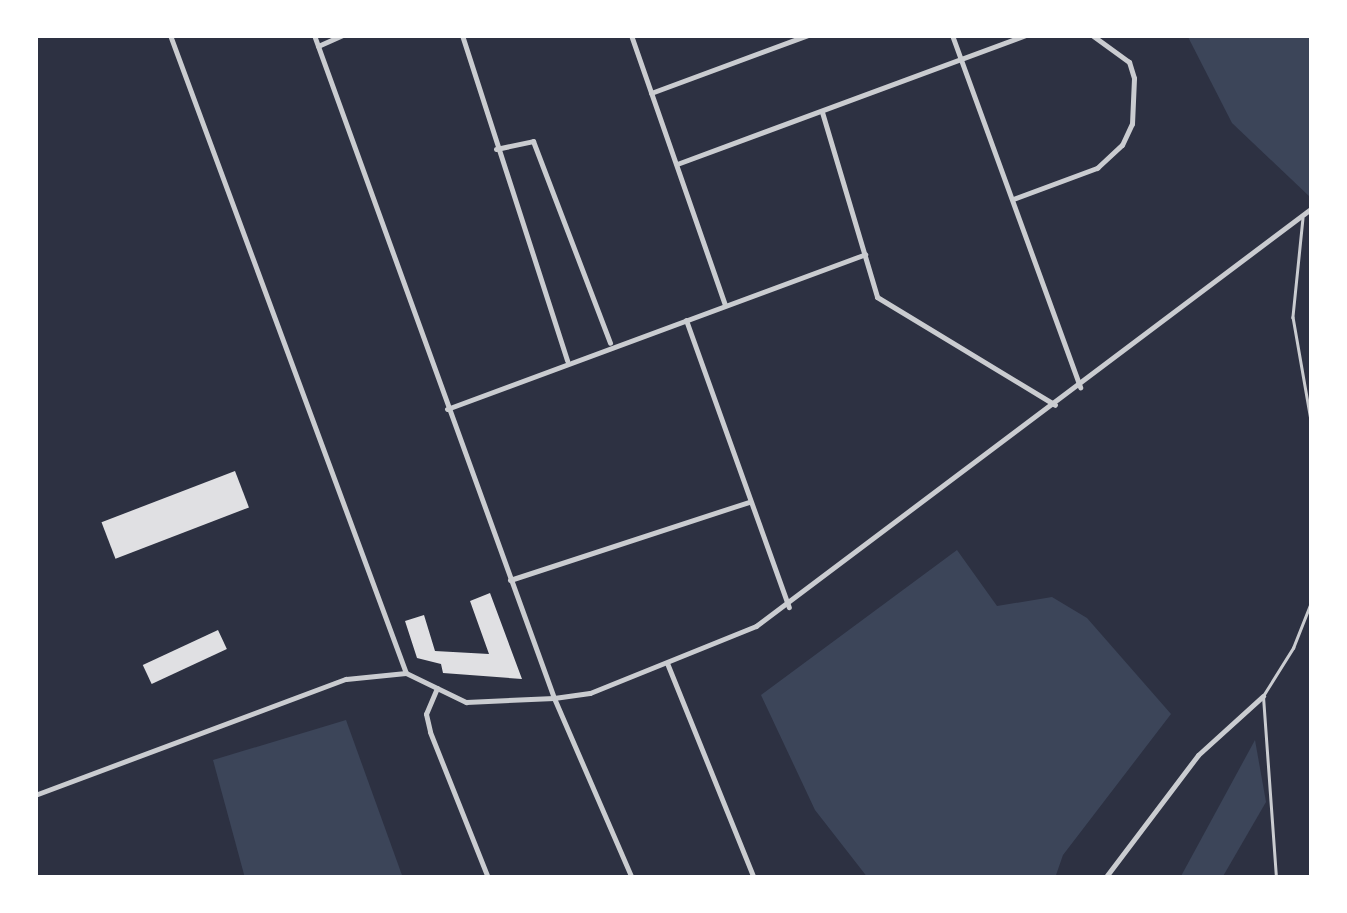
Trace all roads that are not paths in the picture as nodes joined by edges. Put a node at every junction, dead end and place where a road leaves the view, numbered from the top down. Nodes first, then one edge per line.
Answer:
1 (170, 35) edge
2 (314, 35) edge
3 (343, 35) edge
4 (462, 35) edge
5 (631, 35) edge
6 (808, 35) edge
7 (952, 35) edge
8 (1026, 35) edge
9 (1092, 35) edge
10 (318, 46) junction
11 (961, 60) junction
12 (651, 94) junction
13 (822, 112) junction
14 (496, 149) junction
15 (677, 164) junction
16 (1013, 199) junction
17 (1312, 208) edge
18 (1303, 218) junction
19 (865, 254) junction
20 (725, 305) junction
21 (686, 320) junction
22 (610, 343) junction
23 (568, 362) junction
24 (1080, 387) junction
25 (1056, 406) junction
26 (447, 409) junction
27 (1312, 426) edge
28 (748, 502) junction
29 (510, 580) junction
30 (1312, 600) edge
31 (789, 606) junction
32 (667, 663) junction
33 (406, 672) junction
34 (437, 688) junction
35 (1263, 696) junction
36 (554, 698) junction
37 (35, 796) edge
38 (488, 878) edge
39 (632, 878) edge
40 (754, 878) edge
41 (1105, 878) edge
42 (1276, 878) edge

1 - 33 street
2 - 10 street
3 - 10 street
4 - 14 street
5 - 12 street
6 - 12 street
7 - 11 street
8 - 11 street
9 - 16 street
10 - 26 street
11 - 13 street
11 - 16 street
12 - 15 street
13 - 15 street
13 - 19 street
14 - 22 street
14 - 23 street
15 - 20 street
16 - 24 street
17 - 18 street
18 - 24 street
18 - 27 lane
19 - 20 street
19 - 25 street
20 - 21 street
21 - 22 street
21 - 28 street
22 - 23 street
23 - 26 street
24 - 25 street
25 - 31 street
26 - 29 street
28 - 29 street
28 - 31 street
29 - 36 street
30 - 35 lane
31 - 32 street
32 - 36 street
32 - 40 street
33 - 34 street
33 - 37 street
34 - 36 street
34 - 38 street
35 - 41 street
35 - 42 lane
36 - 39 street

